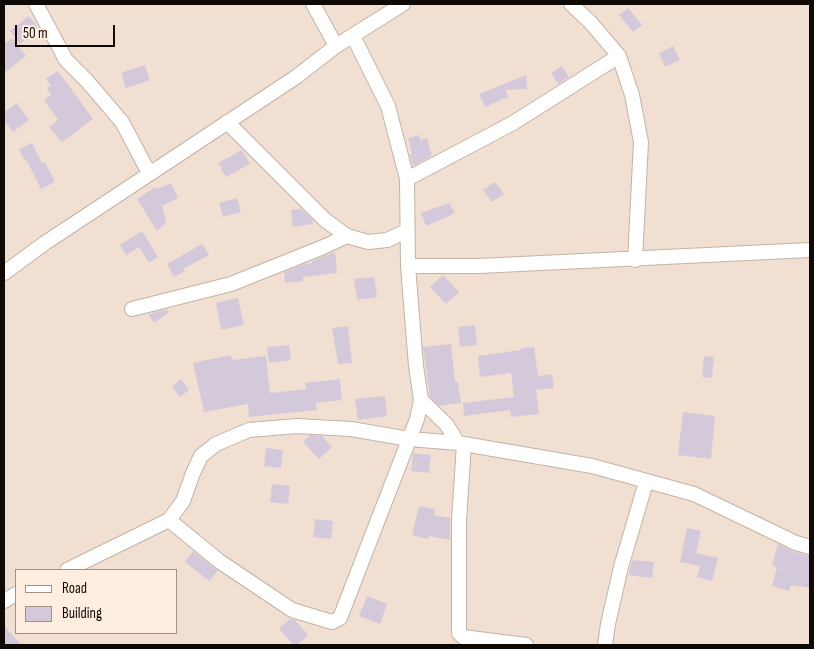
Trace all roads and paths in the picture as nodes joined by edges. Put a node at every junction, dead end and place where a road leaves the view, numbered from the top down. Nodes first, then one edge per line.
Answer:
1 (36, 4) edge
2 (313, 4) edge
3 (403, 4) edge
4 (571, 4) edge
5 (353, 36) junction
6 (336, 46) junction
7 (619, 56) junction
8 (227, 122) junction
9 (149, 174) junction
10 (407, 179) junction
11 (407, 231) junction
12 (347, 236) junction
13 (810, 250) edge
14 (635, 260) junction
15 (408, 266) junction
16 (4, 274) edge
17 (132, 309) dead end
18 (421, 400) junction
19 (409, 439) junction
20 (461, 444) junction
21 (646, 482) junction
22 (169, 520) junction
23 (810, 547) edge
24 (69, 569) edge
25 (15, 595) edge
26 (4, 601) edge
27 (526, 645) edge
28 (605, 645) edge

1 - 9 street
2 - 6 street
3 - 5 street
4 - 7 street
5 - 6 street
5 - 10 street
6 - 8 street
7 - 10 street
7 - 14 street
8 - 9 street
8 - 12 street
9 - 16 street
10 - 11 street
11 - 12 street
11 - 15 street
12 - 17 street
13 - 14 street
14 - 15 street
15 - 18 street
18 - 19 street
18 - 20 street
19 - 20 street
19 - 22 street
19 - 22 street
20 - 21 street
20 - 27 street
21 - 23 street
21 - 28 street
22 - 24 street
25 - 26 street

